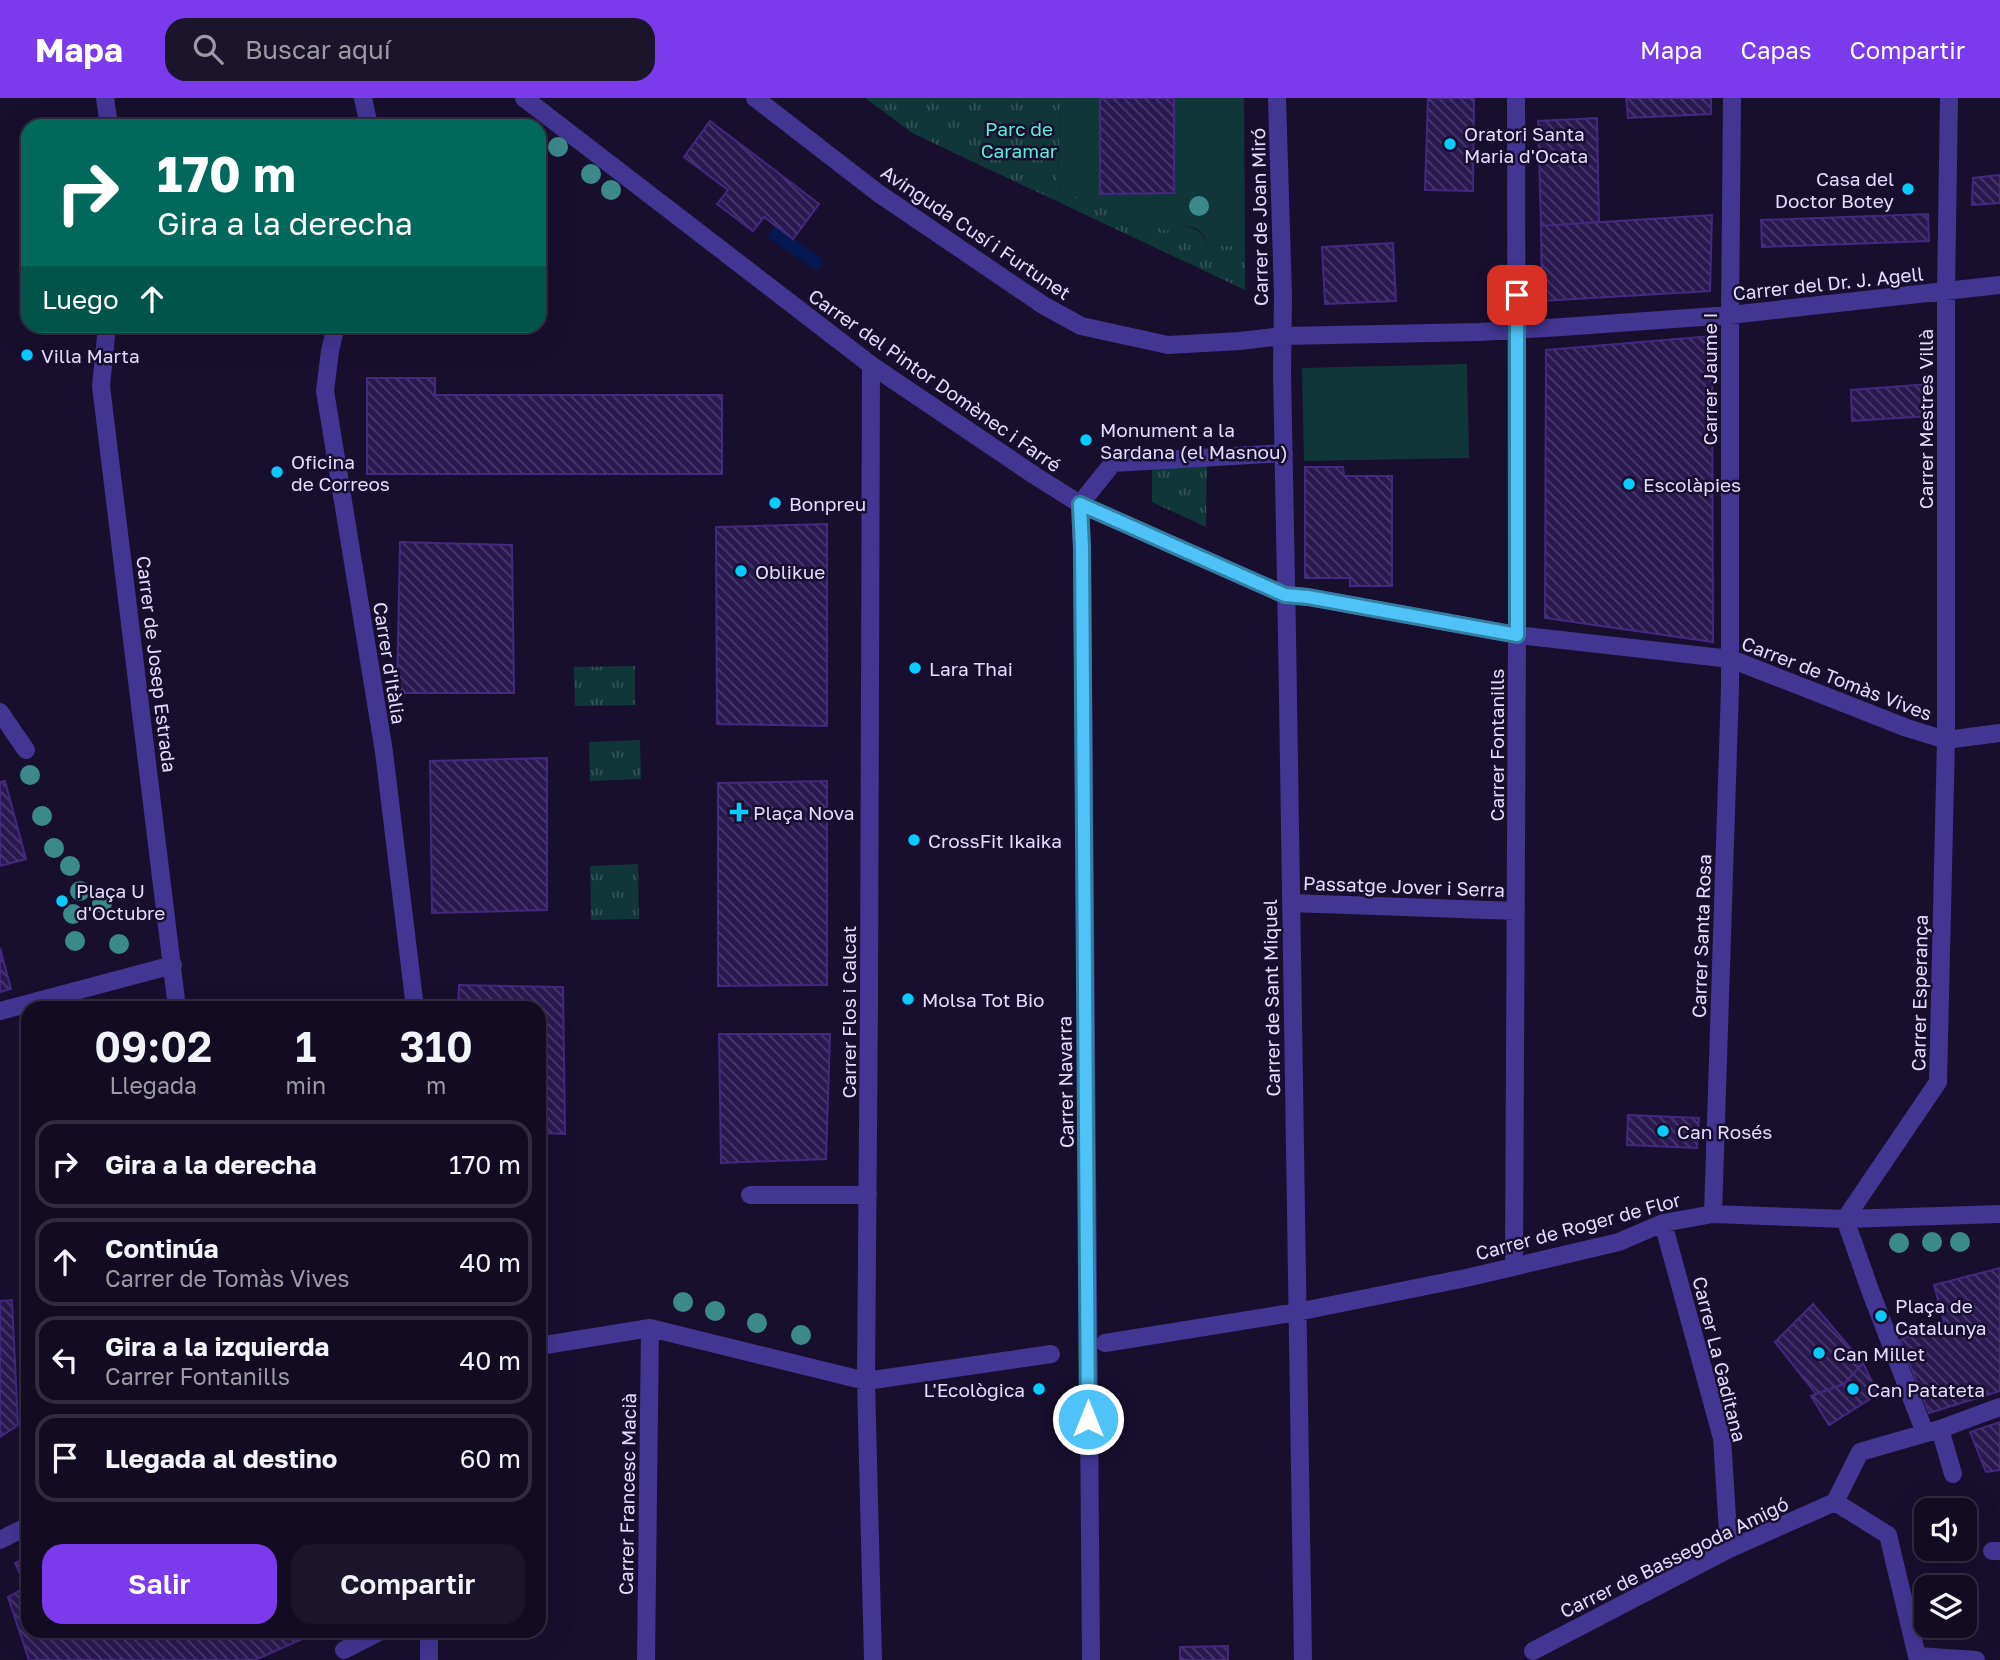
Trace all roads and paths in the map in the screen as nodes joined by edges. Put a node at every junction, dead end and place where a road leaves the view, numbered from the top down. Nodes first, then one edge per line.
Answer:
1 (105, 98) edge
2 (363, 98) edge
3 (524, 98) edge
4 (755, 98) edge
5 (1277, 98) edge
6 (1516, 98) edge
7 (1732, 98) edge
8 (1949, 98) edge
9 (108, 119) edge
10 (368, 119) edge
11 (2000, 285) edge
12 (1946, 291) junction
13 (1730, 315) junction
14 (1517, 330) junction
15 (106, 333) edge
16 (334, 333) edge
17 (1282, 336) junction
18 (871, 365) junction
19 (1284, 453) junction
20 (1080, 504) junction
21 (1285, 595) junction
22 (1517, 635) junction
23 (1731, 659) junction
24 (0, 712) edge
25 (2000, 733) edge
26 (1946, 740) junction
27 (26, 750) dead end
28 (1291, 903) junction
29 (1516, 911) junction
30 (173, 965) junction
31 (38, 1001) edge
32 (176, 1001) edge
33 (414, 1001) edge
34 (21, 1005) edge
35 (0, 1011) edge
36 (750, 1195) dead end
37 (868, 1195) junction
38 (1713, 1214) junction
39 (2000, 1214) edge
40 (1845, 1219) junction
41 (1662, 1223) junction
42 (1514, 1266) junction
43 (1297, 1312) junction
44 (650, 1328) junction
45 (1105, 1343) dead end
46 (546, 1345) edge
47 (1051, 1354) dead end
48 (866, 1381) junction
49 (2000, 1407) edge
50 (1933, 1431) junction
51 (1953, 1474) dead end
52 (1835, 1502) junction
53 (21, 1530) edge
54 (0, 1540) edge
55 (1729, 1549) junction
56 (367, 1638) edge
57 (429, 1638) edge
58 (344, 1650) dead end
59 (1533, 1651) dead end
60 (1918, 1658) edge
61 (429, 1660) edge
62 (646, 1660) edge
63 (873, 1660) edge
64 (1091, 1660) edge
65 (1303, 1660) edge
66 (1976, 1660) edge

1 - 9 street
2 - 10 street
3 - 18 street, Carrer del Pintor Domènec i Farré
4 - 17 street, Avinguda Cusí i Furtunet
5 - 17 street, Carrer de Joan Miró
6 - 14 street, Carrer Fontanills
7 - 13 street, Carrer Jaume I
8 - 12 street, Carrer Mestres Villà
11 - 12 street, Carrer del Dr. J. Agell
12 - 13 street, Carrer del Dr. J. Agell
12 - 26 street, Carrer Mestres Villà
13 - 14 street, Carrer del Dr. J. Agell
13 - 23 street, Carrer Jaume I
14 - 17 street, Carrer del Dr. J. Agell
14 - 22 street, Carrer Fontanills
15 - 30 street, Carrer de Josep Estrada
16 - 33 street, Carrer d'Itàlia
17 - 19 street, Carrer de Sant Miquel
18 - 20 street, Carrer del Pintor Domènec i Farré
18 - 37 street, Carrer Flos i Calcat
19 - 20 street
19 - 21 street, Carrer de Sant Miquel
20 - 21 street, Carrer del Pintor Domènec i Farré
20 - 64 street, Carrer Navarra
21 - 22 street, Carrer de Tomàs Vives
21 - 28 street, Carrer de Sant Miquel
22 - 23 street, Carrer de Tomàs Vives
22 - 29 street, Carrer Fontanills
23 - 26 street, Carrer de Tomàs Vives
23 - 38 street, Carrer Santa Rosa
24 - 27 street
25 - 26 street, Carrer de Tomàs Vives
26 - 40 street, Carrer Esperança
28 - 29 street, Passatge Jover i Serra
28 - 43 street, Carrer de Sant Miquel
29 - 42 street, Carrer Fontanills
30 - 31 street
30 - 32 street, Carrer de Josep Estrada
34 - 35 street
36 - 37 street
37 - 48 street, Carrer Flos i Calcat
38 - 40 street, Carrer de Roger de Flor
38 - 41 street, Carrer de Roger de Flor
39 - 40 street, Carrer de Roger de Flor
40 - 50 street
41 - 42 street, Carrer de Roger de Flor
41 - 55 street, Carrer La Gaditana
42 - 43 street, Carrer de Roger de Flor
43 - 45 street, Carrer de Roger de Flor
43 - 65 street, Carrer de Sant Miquel
44 - 46 street
44 - 48 street
44 - 62 street, Carrer Francesc Macià
47 - 48 street
48 - 63 street, Carrer Flos i Calcat
49 - 50 street
50 - 51 street
50 - 52 street
52 - 55 street, Carrer de Bassegoda Amigó
52 - 60 street
53 - 54 street
55 - 59 street, Carrer de Bassegoda Amigó
56 - 58 street
57 - 61 street
60 - 66 street

